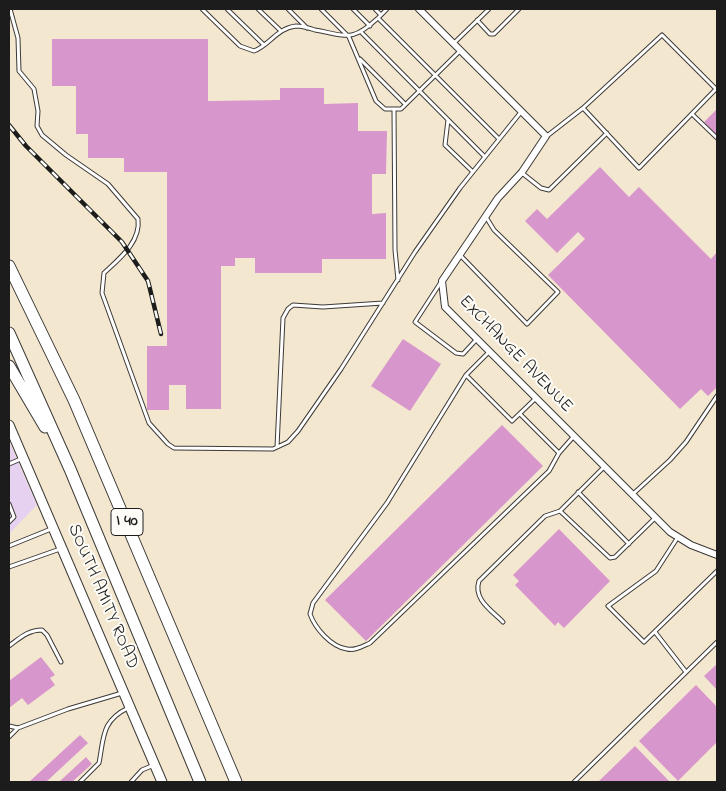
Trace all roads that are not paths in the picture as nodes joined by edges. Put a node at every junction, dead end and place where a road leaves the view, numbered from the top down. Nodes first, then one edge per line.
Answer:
1 (10, 9) edge
2 (202, 9) edge
3 (227, 9) edge
4 (258, 9) edge
5 (288, 9) edge
6 (322, 9) edge
7 (353, 9) edge
8 (375, 9) edge
9 (386, 9) edge
10 (419, 9) edge
11 (489, 9) edge
12 (520, 9) edge
13 (379, 16) junction
14 (477, 20) junction
15 (370, 26) junction
16 (307, 28) junction
17 (281, 31) junction
18 (362, 33) junction
19 (349, 36) junction
20 (453, 43) junction
21 (264, 45) junction
22 (460, 50) junction
23 (357, 57) junction
24 (436, 76) junction
25 (420, 91) junction
26 (405, 104) junction
27 (583, 108) junction
28 (394, 110) junction
29 (521, 111) junction
30 (692, 114) junction
31 (448, 120) junction
32 (607, 133) junction
33 (546, 136) junction
34 (717, 138) edge
35 (499, 140) junction
36 (485, 157) junction
37 (473, 172) junction
38 (521, 173) junction
39 (486, 217) junction
40 (460, 255) junction
41 (9, 266) edge
42 (398, 280) junction
43 (442, 282) junction
44 (383, 303) junction
45 (9, 333) edge
46 (477, 339) junction
47 (489, 352) junction
48 (9, 366) edge
49 (466, 376) junction
50 (717, 396) edge
51 (536, 398) junction
52 (520, 414) junction
53 (9, 425) edge
54 (574, 436) junction
55 (277, 447) junction
56 (559, 454) junction
57 (23, 458) junction
58 (9, 464) edge
59 (604, 466) junction
60 (70, 468) junction
61 (578, 492) junction
62 (633, 494) junction
63 (9, 504) edge
64 (560, 511) junction
65 (656, 518) junction
66 (9, 522) edge
67 (54, 528) junction
68 (678, 536) junction
69 (629, 544) junction
70 (9, 546) edge
71 (62, 548) junction
72 (717, 555) edge
73 (9, 567) edge
74 (717, 571) edge
75 (503, 622) dead end
76 (655, 632) junction
77 (717, 642) edge
78 (9, 646) edge
79 (61, 662) dead end
80 (686, 672) junction
81 (125, 692) junction
82 (131, 707) junction
83 (9, 726) edge
84 (18, 728) junction
85 (9, 737) edge
86 (155, 764) junction
87 (80, 782) edge
88 (130, 782) edge
89 (162, 782) edge
90 (200, 782) edge
91 (236, 782) edge
92 (574, 782) edge

1 - 55 lane
2 - 21 lane
3 - 21 lane
4 - 17 lane
5 - 16 lane
6 - 19 lane
7 - 15 lane
8 - 13 lane
9 - 13 lane
10 - 20 street
11 - 14 lane
12 - 14 lane
13 - 15 lane
13 - 24 lane
14 - 20 lane
15 - 18 lane
16 - 17 lane
16 - 19 lane
17 - 21 lane
18 - 19 lane
18 - 25 lane
19 - 23 lane
20 - 22 street
22 - 24 lane
22 - 29 street
23 - 26 lane
23 - 28 lane
24 - 25 lane
24 - 35 lane
25 - 26 lane
25 - 31 lane
26 - 28 lane
27 - 30 lane
27 - 32 lane
27 - 33 lane
28 - 42 lane
29 - 33 street
29 - 35 lane
30 - 32 lane
30 - 34 lane
31 - 36 lane
31 - 37 lane
32 - 38 lane
33 - 38 street
35 - 36 lane
36 - 37 lane
37 - 42 lane
38 - 39 street
39 - 40 street
39 - 40 lane
40 - 43 street
41 - 91 highway, I 40
42 - 44 lane
43 - 46 street, EXCHANGE AVENUE
43 - 46 lane
44 - 55 lane
44 - 55 lane
45 - 60 highway, I 40
46 - 47 street, EXCHANGE AVENUE
47 - 49 lane
47 - 51 street, EXCHANGE AVENUE
48 - 60 highway
49 - 52 lane
49 - 56 lane
50 - 62 lane
51 - 52 lane
51 - 54 street, EXCHANGE AVENUE
52 - 56 lane
53 - 57 main road, SOUTH AMITY ROAD
54 - 56 lane
54 - 59 street, EXCHANGE AVENUE
57 - 58 lane
57 - 67 main road, SOUTH AMITY ROAD
59 - 61 lane
59 - 62 street, EXCHANGE AVENUE
60 - 90 highway, I 40
61 - 64 lane
61 - 69 lane
62 - 65 street, EXCHANGE AVENUE
63 - 66 lane
64 - 69 lane
64 - 75 lane
65 - 68 street, EXCHANGE AVENUE
65 - 69 lane
67 - 70 lane
67 - 71 main road, SOUTH AMITY ROAD
68 - 72 street, EXCHANGE AVENUE
68 - 76 lane
71 - 73 lane
71 - 81 main road, SOUTH AMITY ROAD
74 - 76 lane
76 - 80 lane
77 - 80 lane
78 - 79 lane
80 - 92 lane
81 - 82 main road, SOUTH AMITY ROAD
81 - 84 lane
82 - 86 main road, SOUTH AMITY ROAD
82 - 87 lane
83 - 84 lane
84 - 85 lane
86 - 88 lane
86 - 89 main road, SOUTH AMITY ROAD

